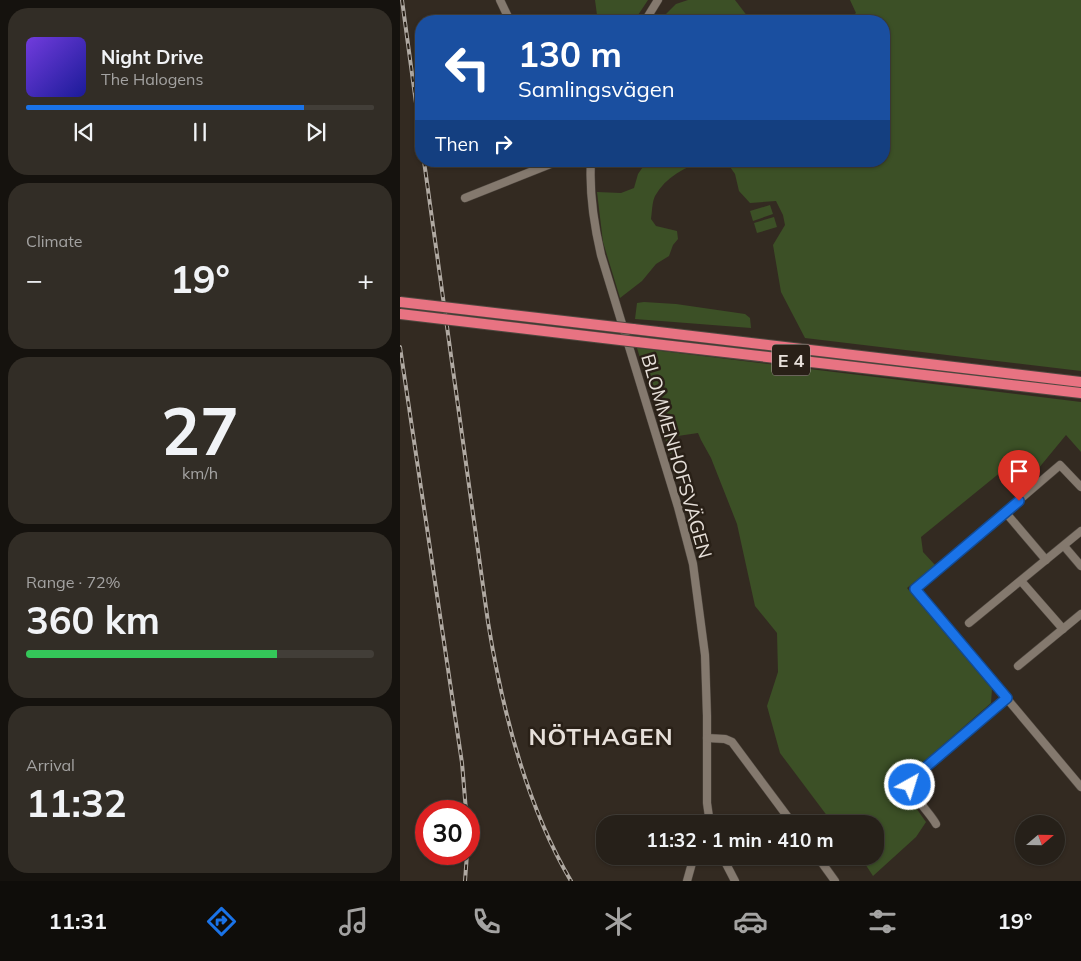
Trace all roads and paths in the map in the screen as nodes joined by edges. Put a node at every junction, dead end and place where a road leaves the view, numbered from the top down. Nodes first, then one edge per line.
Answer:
1 (500, 0) edge
2 (658, 0) edge
3 (507, 15) edge
4 (649, 15) edge
5 (543, 167) edge
6 (591, 167) edge
7 (465, 198) dead end
8 (400, 302) edge
9 (400, 314) edge
10 (1081, 382) edge
11 (1081, 393) edge
12 (1081, 487) edge
13 (1006, 512) junction
14 (1081, 531) edge
15 (1064, 546) junction
16 (1046, 560) junction
17 (1081, 566) edge
18 (1021, 580) junction
19 (1081, 614) edge
20 (970, 623) dead end
21 (1063, 629) junction
22 (1018, 666) dead end
23 (1007, 698) junction
24 (707, 738) junction
25 (1081, 786) edge
26 (709, 815) edge
27 (786, 815) edge
28 (936, 824) dead end
29 (691, 865) edge
30 (726, 865) edge
31 (823, 865) edge
32 (687, 881) edge
33 (734, 881) edge
34 (835, 881) edge

1 - 3 street
2 - 4 street
5 - 7 street
6 - 24 street, BLOMMENHOFSVÄGEN
8 - 10 highway, E 4, bridge
9 - 11 highway, E 4, bridge
12 - 13 street
13 - 16 street
13 - 23 street
14 - 15 street
15 - 16 street
15 - 17 street
16 - 18 street
18 - 20 street
18 - 21 street
19 - 21 street
21 - 22 street
23 - 25 street
23 - 28 street
24 - 26 street, BLOMMENHOFSVÄGEN
24 - 27 street
29 - 32 street
30 - 33 street
31 - 34 street

